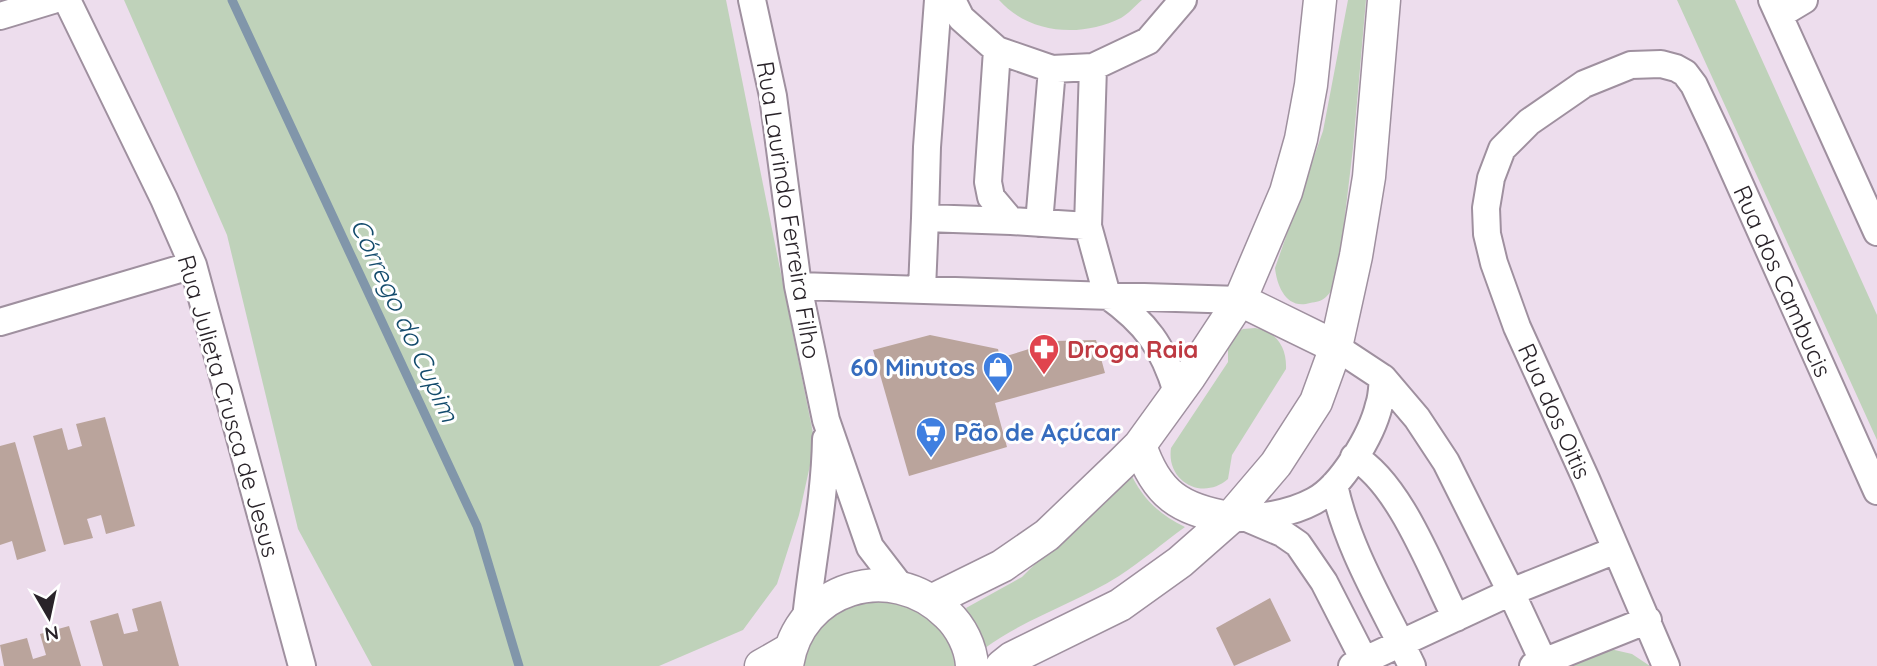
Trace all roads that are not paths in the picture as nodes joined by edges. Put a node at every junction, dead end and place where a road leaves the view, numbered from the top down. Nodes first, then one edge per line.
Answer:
1 (53, 0) edge
2 (67, 0) edge
3 (752, 0) edge
4 (937, 0) edge
5 (952, 0) edge
6 (1182, 0) edge
7 (1320, 0) edge
8 (1384, 0) edge
9 (1804, 0) edge
10 (1775, 8) edge
11 (0, 16) edge
12 (997, 50) junction
13 (1094, 67) junction
14 (1052, 69) junction
15 (1502, 149) joint
16 (925, 218) junction
17 (1012, 221) junction
18 (1039, 223) junction
19 (1088, 226) junction
20 (1877, 232) edge
21 (193, 265) junction
22 (798, 286) junction
23 (922, 289) junction
24 (1107, 295) junction
25 (1240, 300) junction
26 (0, 321) edge
27 (1336, 347) junction
28 (1383, 378) junction
29 (1177, 391) junction
30 (826, 420) junction
31 (1140, 444) junction
32 (1354, 457) junction
33 (1334, 485) junction
34 (1877, 491) edge
35 (1240, 518) junction
36 (1616, 550) junction
37 (901, 586) junction
38 (1511, 592) junction
39 (933, 600) junction
40 (1456, 618) junction
41 (806, 619) junction
42 (1648, 620) junction
43 (1406, 655) edge
44 (788, 658) edge
45 (1358, 663) edge
46 (1538, 664) edge
47 (302, 666) edge
48 (761, 666) edge
49 (972, 666) edge
50 (1002, 666) edge
51 (1666, 666) edge

1 - 11 street
2 - 21 street, Rua Julieta Crusca de Jesus
3 - 22 street, Rua Laurindo Ferreira Filho
4 - 16 street
5 - 12 street
6 - 13 street
7 - 25 street
8 - 27 street
9 - 10 street
10 - 20 street
12 - 14 street
12 - 17 street
13 - 14 street
13 - 19 street
14 - 18 street
15 - 34 street, Rua dos Cambucis
15 - 36 street, Rua dos Oitis
16 - 17 street
16 - 23 street
17 - 18 street
18 - 19 street
19 - 24 street
21 - 26 street
21 - 47 street, Rua Julieta Crusca de Jesus
22 - 23 street
22 - 30 street, Rua Laurindo Ferreira Filho
23 - 24 street
24 - 25 street
24 - 29 street
25 - 27 street
25 - 29 street
27 - 28 street
27 - 35 street
28 - 32 street
28 - 38 street
29 - 31 street
30 - 37 street, Rua Laurindo Ferreira Filho
30 - 41 street, Rua Laurindo Ferreira Filho
31 - 35 street
31 - 39 street
32 - 33 street
32 - 40 street
33 - 35 street
33 - 43 street
35 - 45 street
35 - 50 street
36 - 38 street
36 - 42 street, Rua dos Oitis
37 - 39 street
37 - 41 street
38 - 40 street
38 - 46 street
39 - 49 street
40 - 43 street
41 - 44 street
42 - 46 street
42 - 51 street, Rua dos Oitis
43 - 45 street
44 - 48 street

